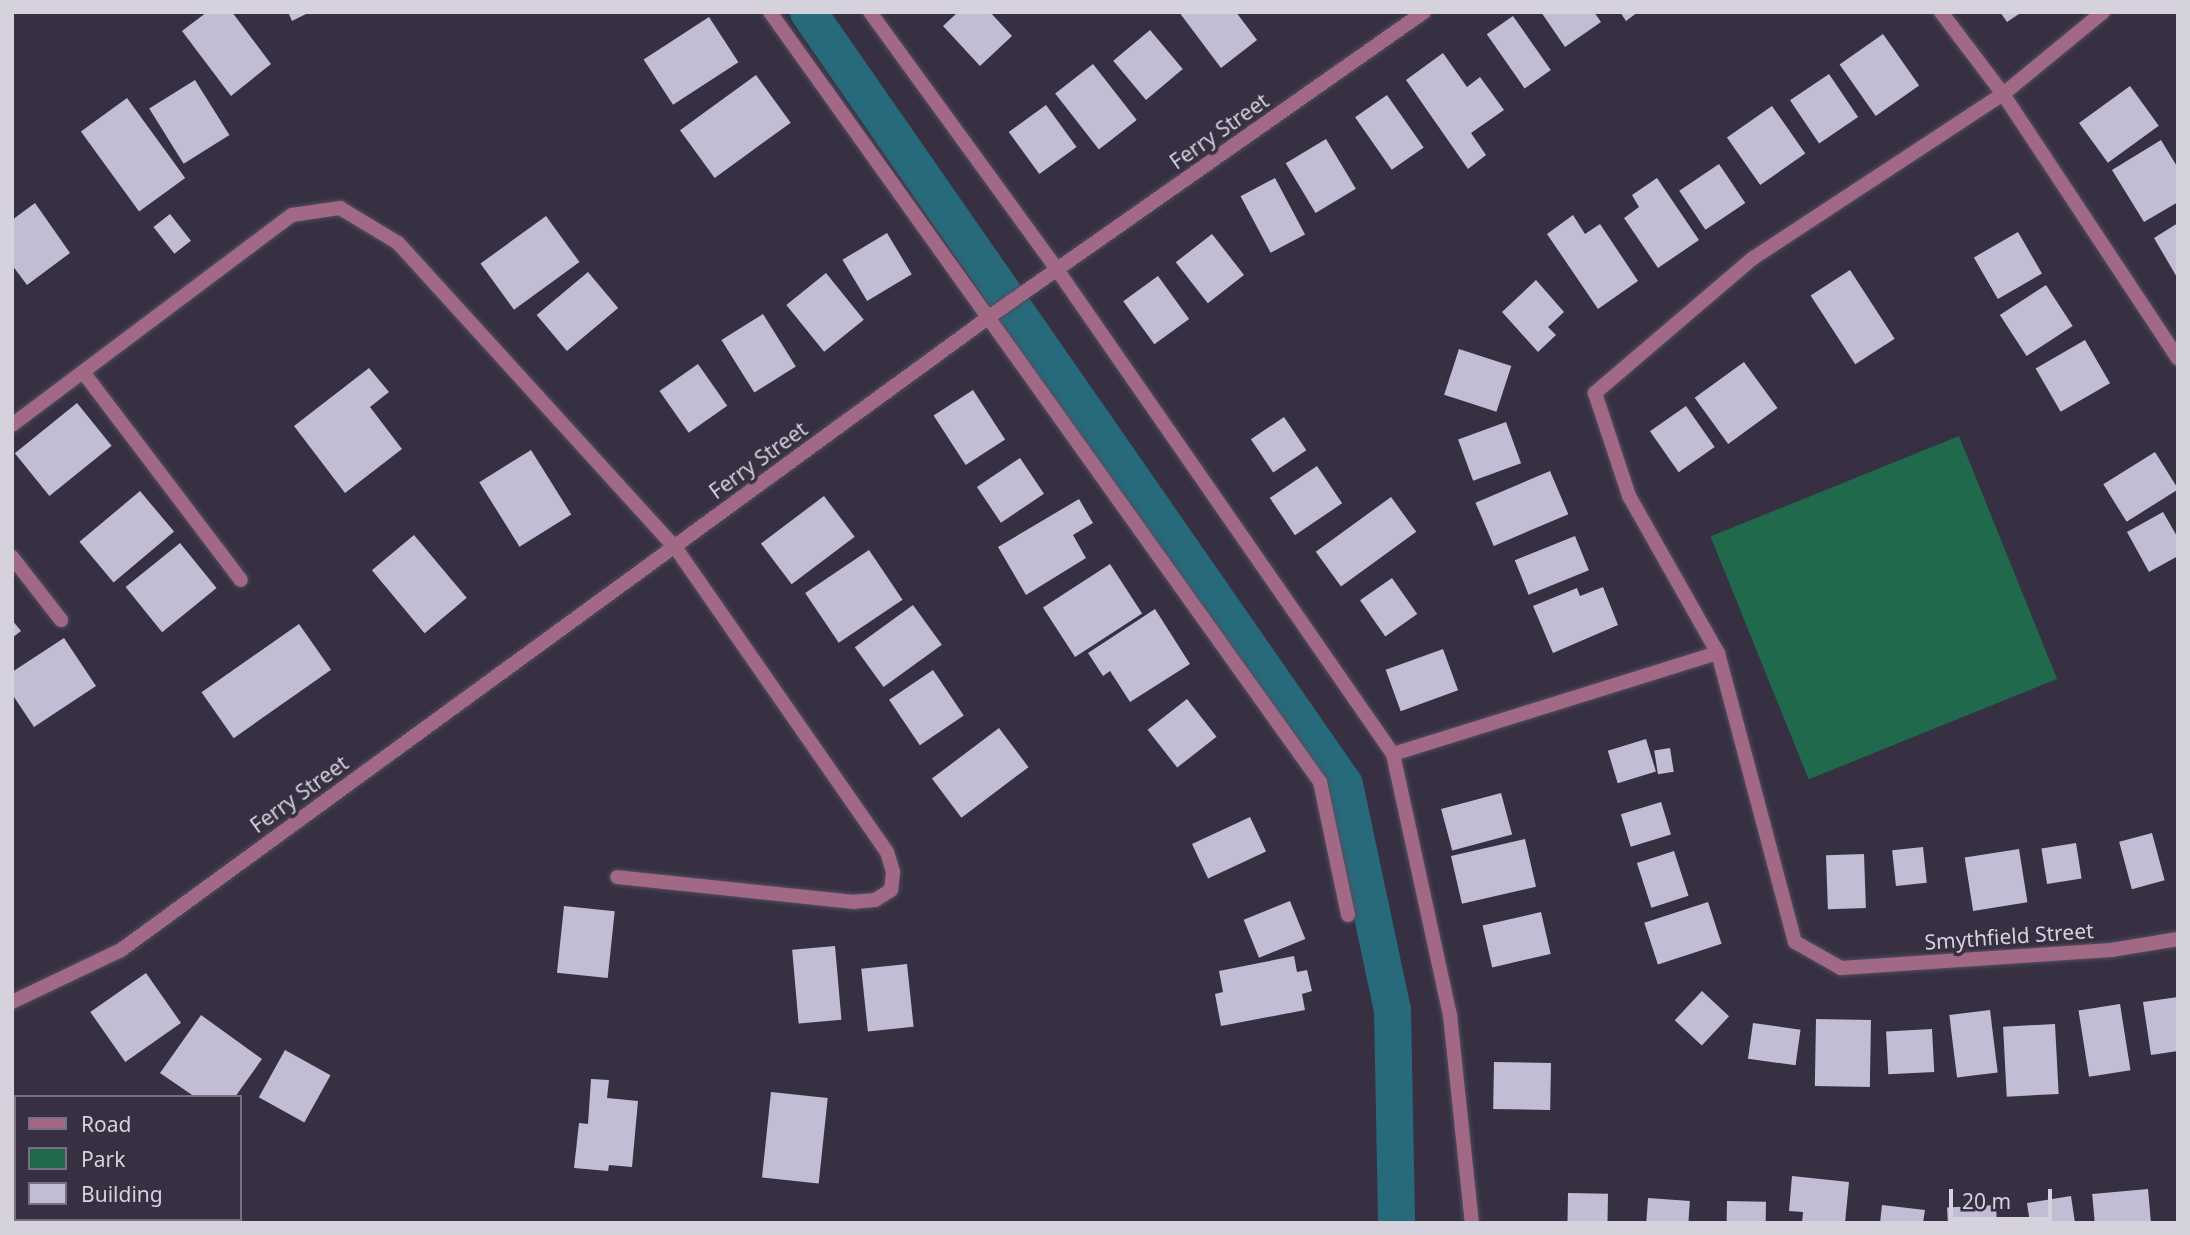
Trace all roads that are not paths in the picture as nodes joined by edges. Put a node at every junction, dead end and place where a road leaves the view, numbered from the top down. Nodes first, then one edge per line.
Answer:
1 (770, 12) edge
2 (870, 12) edge
3 (1424, 12) edge
4 (1941, 12) edge
5 (2103, 12) edge
6 (2003, 94) junction
7 (1058, 271) junction
8 (989, 317) junction
9 (2178, 358) edge
10 (83, 372) junction
11 (12, 425) edge
12 (675, 547) junction
13 (12, 556) edge
14 (241, 580) dead end
15 (61, 620) dead end
16 (1718, 653) junction
17 (1393, 754) junction
18 (617, 877) dead end
19 (1348, 915) dead end
20 (2178, 939) edge
21 (12, 1002) edge
22 (1472, 1223) edge

1 - 8 street
2 - 7 street
3 - 7 street, Ferry Street
4 - 6 street
5 - 6 street
6 - 9 street
6 - 16 street
7 - 8 street, Ferry Street
7 - 17 street
8 - 12 street, Ferry Street
8 - 19 street
10 - 11 street
10 - 12 street
10 - 14 street
12 - 18 street
12 - 21 street, Ferry Street
13 - 15 street
16 - 17 street
16 - 20 street, Smythfield Street
17 - 22 street

